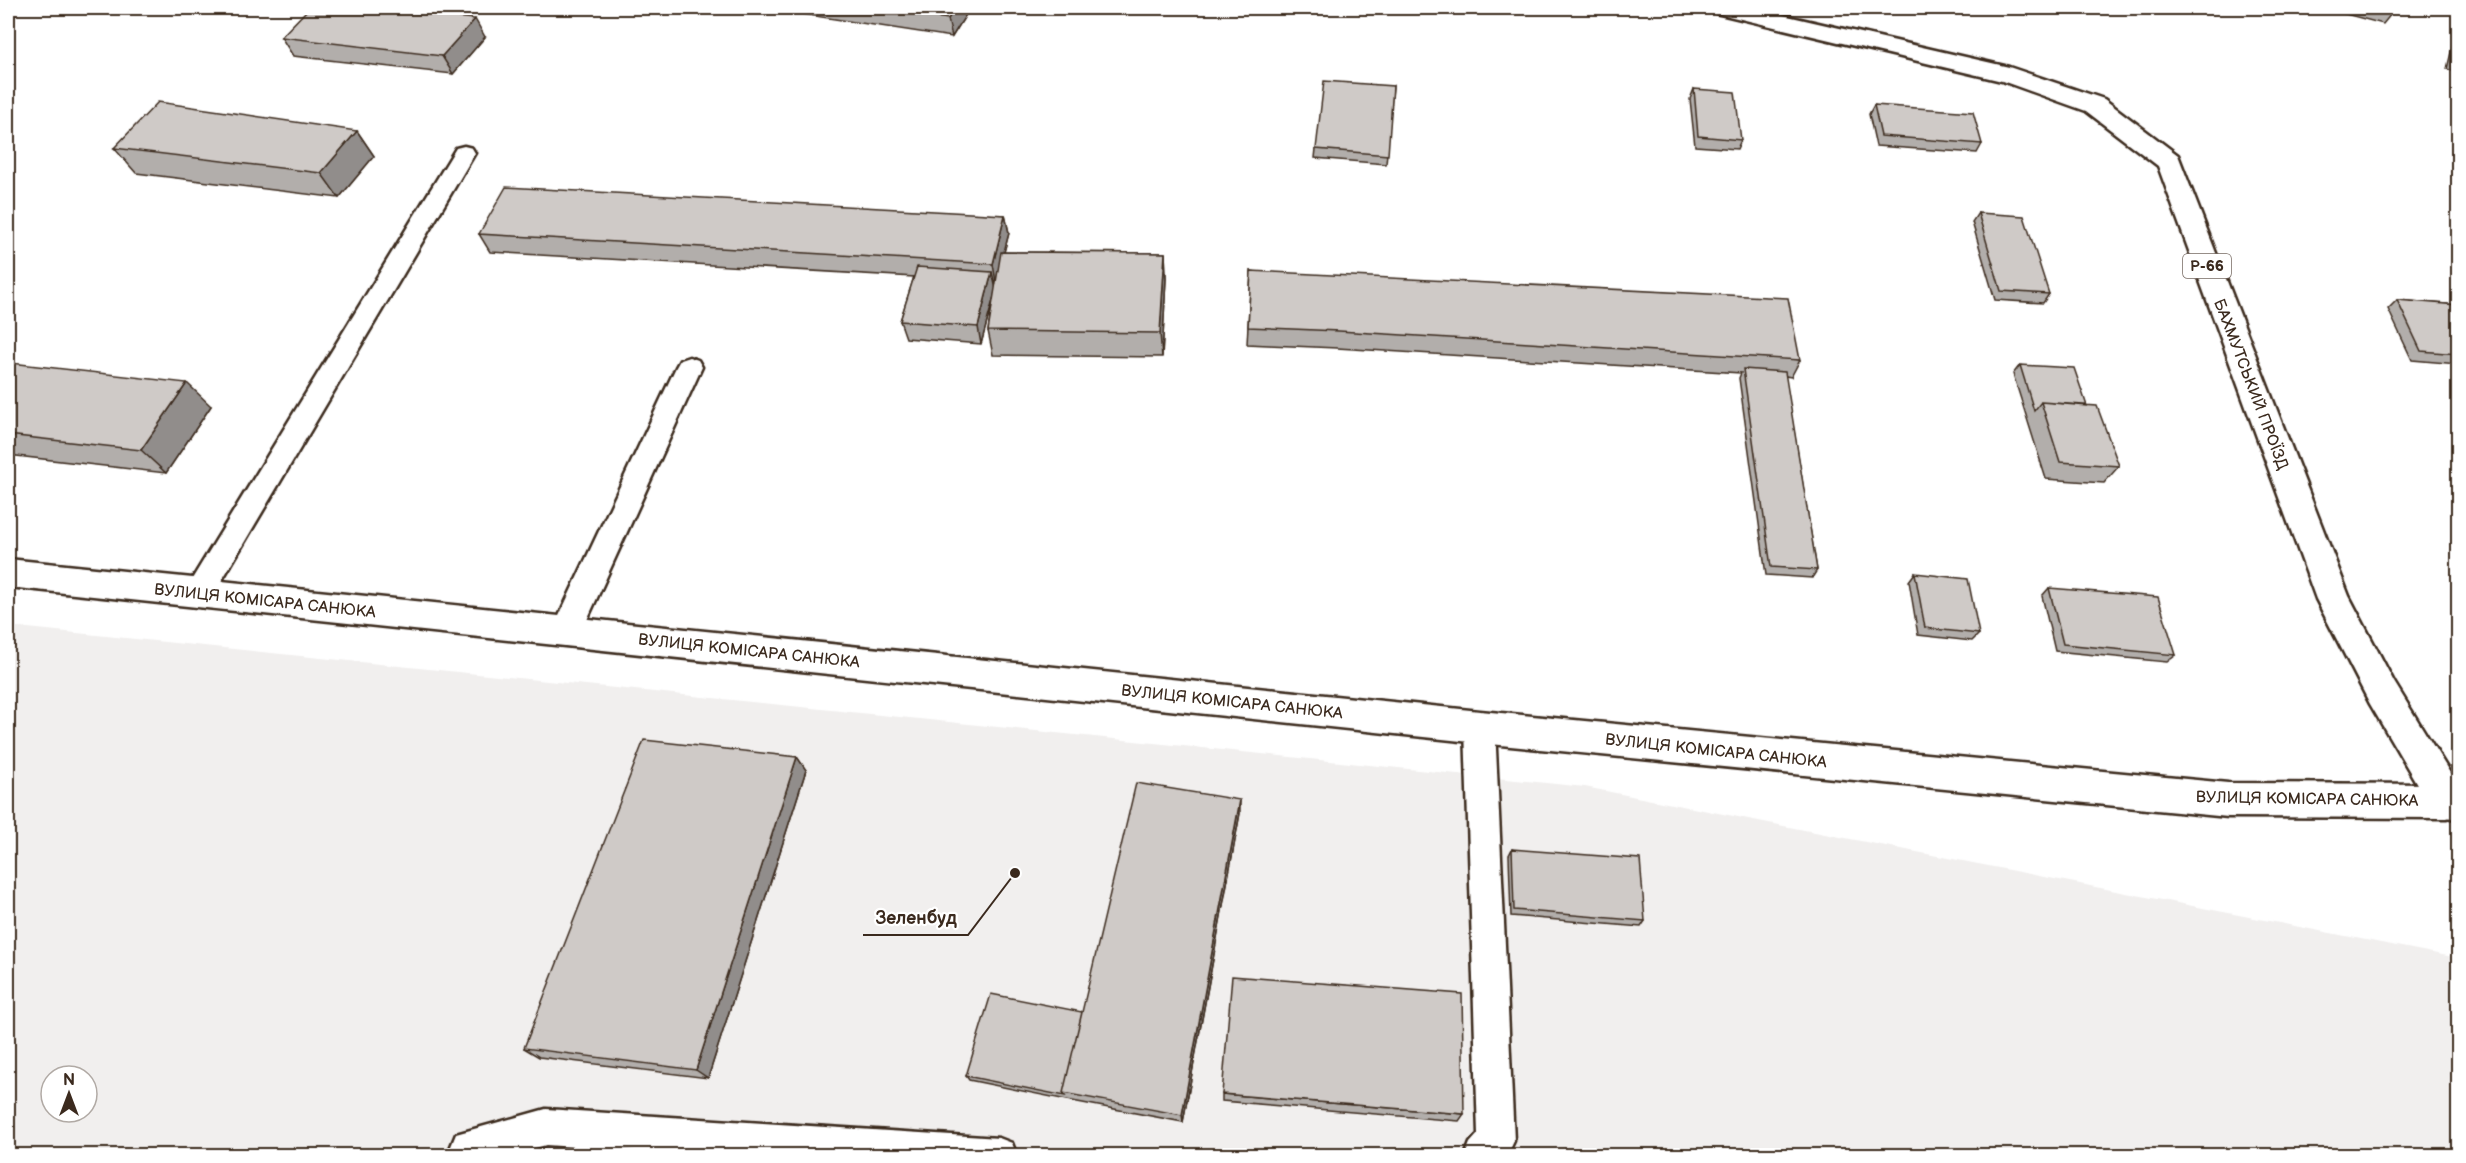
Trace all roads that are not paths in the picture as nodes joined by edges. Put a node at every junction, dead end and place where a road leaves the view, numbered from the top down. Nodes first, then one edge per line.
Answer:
1 (1724, 8) edge
2 (464, 153) dead end
3 (689, 367) dead end
4 (8, 573) edge
5 (199, 593) junction
6 (567, 631) junction
7 (1480, 727) junction
8 (2453, 802) edge
9 (465, 1155) edge
10 (999, 1155) edge
11 (1483, 1155) edge

1 - 8 street, БАХМУТСЬКИЙ ПРОЇЗД / Р-66
2 - 5 lane
3 - 6 lane
4 - 5 street, ВУЛИЦЯ КОМІСАРА САНЮКА
5 - 6 street, ВУЛИЦЯ КОМІСАРА САНЮКА
6 - 7 street, ВУЛИЦЯ КОМІСАРА САНЮКА
7 - 8 street, ВУЛИЦЯ КОМІСАРА САНЮКА
7 - 11 lane
9 - 10 lane

